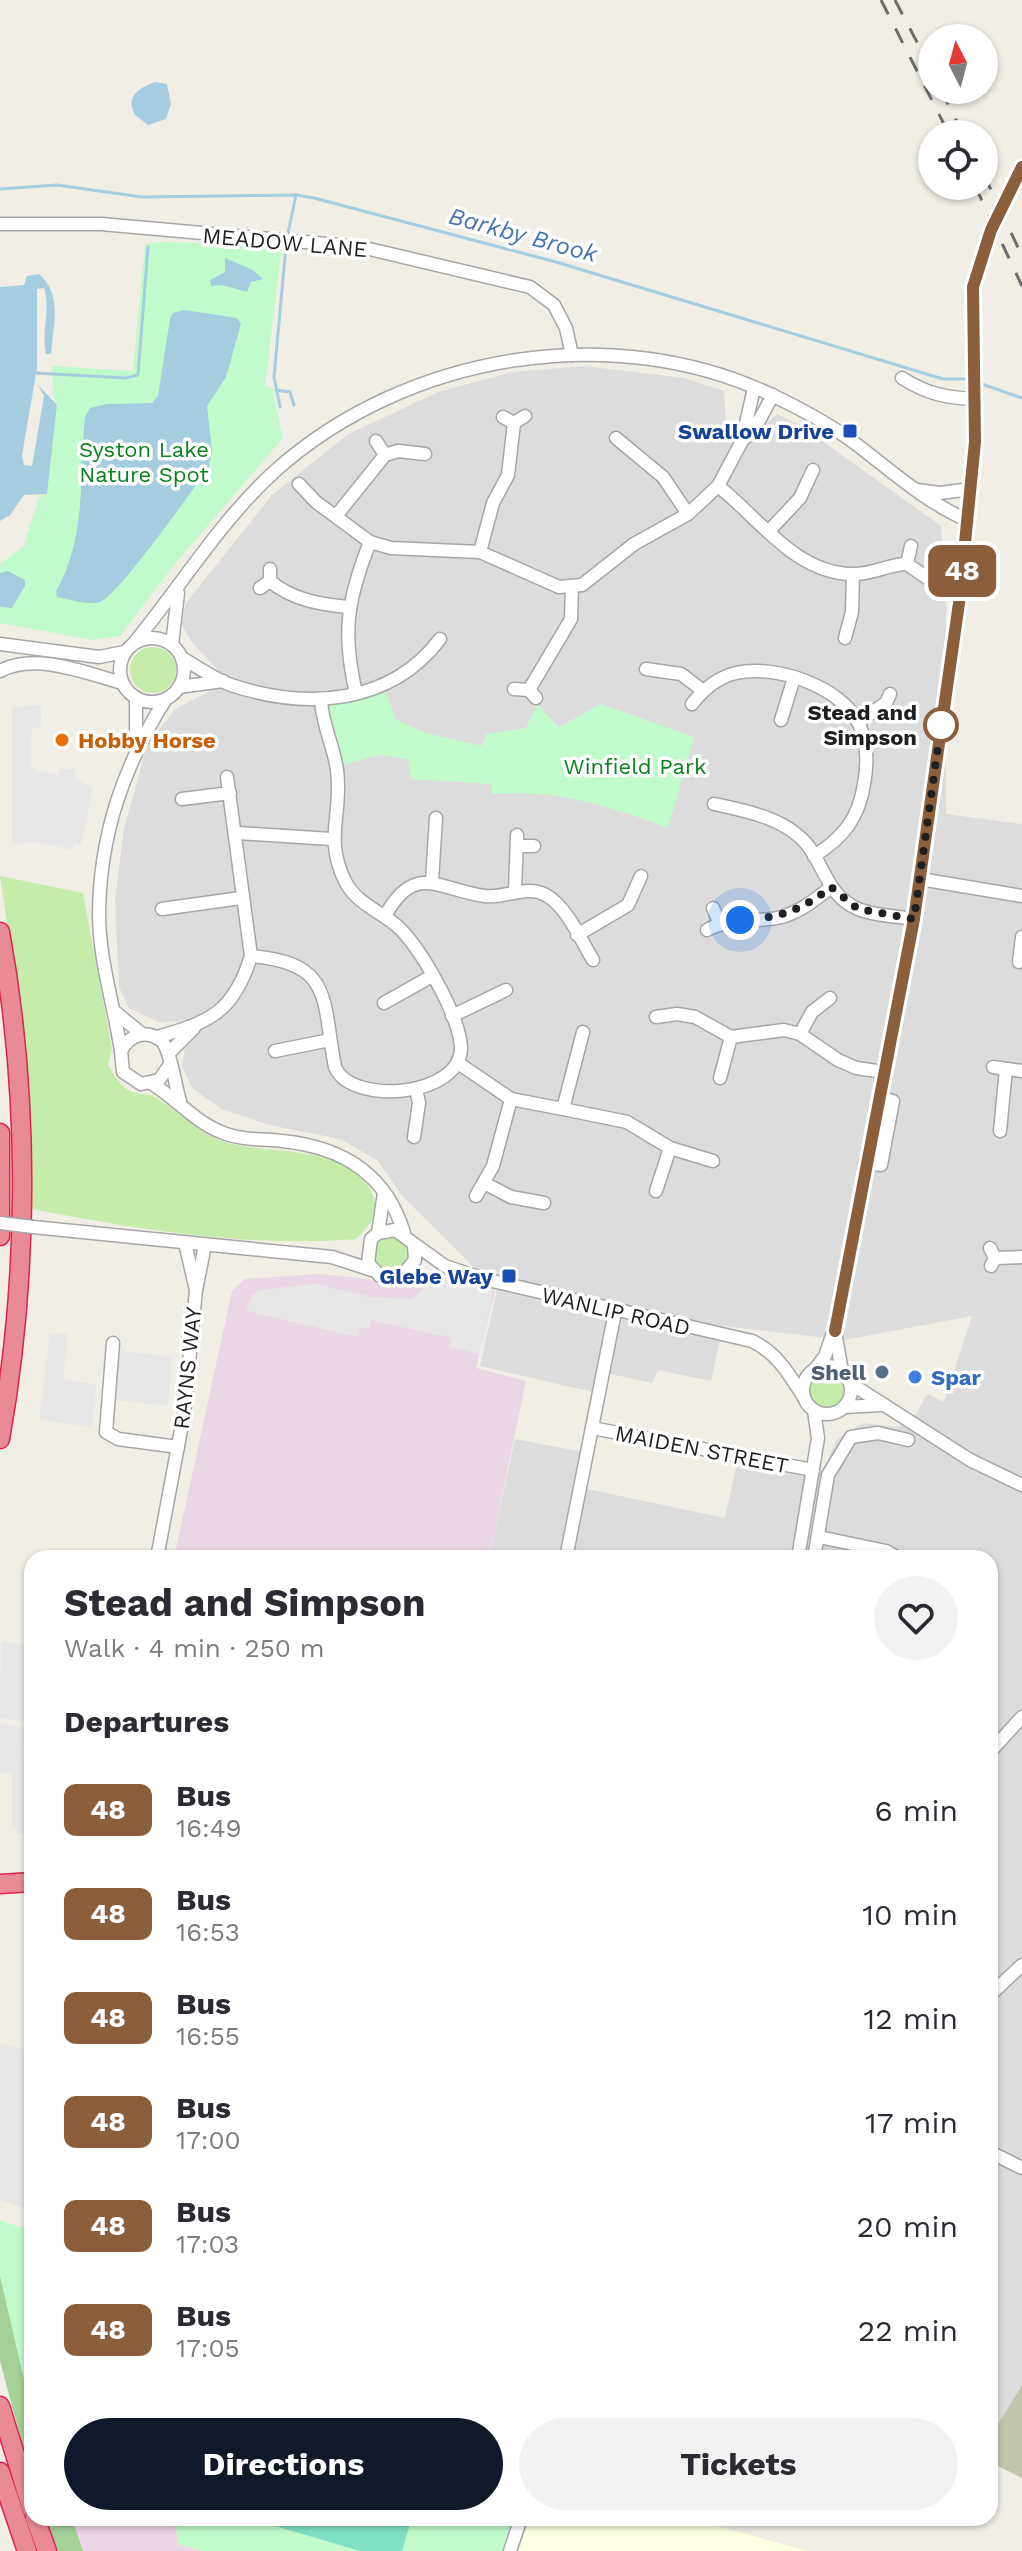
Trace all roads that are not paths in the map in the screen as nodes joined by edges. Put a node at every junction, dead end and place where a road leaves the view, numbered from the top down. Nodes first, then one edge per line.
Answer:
1 (1022, 167) edge
2 (0, 224) edge
3 (572, 355) junction
4 (902, 378) dead end
5 (754, 388) junction
6 (976, 394) junction
7 (773, 395) junction
8 (514, 418) dead end
9 (616, 438) dead end
10 (376, 441) dead end
11 (742, 441) junction
12 (425, 454) dead end
13 (385, 455) junction
14 (813, 470) dead end
15 (299, 484) dead end
16 (718, 486) junction
17 (971, 489) junction
18 (917, 490) junction
19 (688, 514) junction
20 (336, 516) junction
21 (967, 520) junction
22 (769, 531) junction
23 (370, 542) junction
24 (911, 546) dead end
25 (480, 552) junction
26 (907, 564) junction
27 (853, 574) junction
28 (267, 579) dead end
29 (930, 580) dead end
30 (572, 587) junction
31 (178, 590) junction
32 (347, 607) junction
33 (834, 620) dead end
34 (848, 625) junction
35 (443, 636) dead end
36 (845, 638) dead end
37 (0, 644) edge
38 (172, 645) junction
39 (129, 648) junction
40 (182, 658) junction
41 (643, 668) dead end
42 (0, 671) edge
43 (794, 678) junction
44 (223, 681) junction
45 (122, 683) junction
46 (179, 687) junction
47 (514, 689) dead end
48 (702, 690) junction
49 (356, 693) junction
50 (890, 694) dead end
51 (136, 698) junction
52 (165, 700) junction
53 (321, 700) junction
54 (692, 704) dead end
55 (781, 720) dead end
56 (858, 722) junction
57 (136, 747) junction
58 (227, 777) dead end
59 (230, 793) junction
60 (744, 795) dead end
61 (182, 799) dead end
62 (714, 804) dead end
63 (740, 809) junction
64 (451, 832) dead end
65 (238, 833) junction
66 (331, 839) junction
67 (534, 846) dead end
68 (814, 856) junction
69 (920, 879) junction
70 (432, 881) junction
71 (643, 886) dead end
72 (831, 887) junction
73 (515, 892) junction
74 (1022, 896) edge
75 (241, 898) junction
76 (183, 906) junction
77 (713, 908) dead end
78 (162, 909) dead end
79 (385, 916) junction
80 (914, 919) junction
81 (185, 922) dead end
82 (720, 924) junction
83 (707, 930) dead end
84 (0, 932) edge
85 (577, 935) junction
86 (1022, 937) edge
87 (251, 956) junction
88 (593, 960) dead end
89 (1016, 965) edge
90 (432, 976) junction
91 (506, 990) dead end
92 (823, 997) dead end
93 (481, 1002) junction
94 (384, 1003) dead end
95 (115, 1012) junction
96 (452, 1016) junction
97 (488, 1016) dead end
98 (656, 1017) dead end
99 (196, 1026) junction
100 (583, 1032) dead end
101 (142, 1034) junction
102 (800, 1034) junction
103 (157, 1037) junction
104 (731, 1037) junction
105 (330, 1040) junction
106 (580, 1046) junction
107 (595, 1049) dead end
108 (121, 1051) junction
109 (275, 1051) dead end
110 (169, 1060) junction
111 (458, 1063) junction
112 (1022, 1071) edge
113 (884, 1072) junction
114 (720, 1078) dead end
115 (151, 1083) junction
116 (416, 1089) junction
117 (511, 1099) junction
118 (180, 1101) junction
119 (563, 1109) junction
120 (402, 1122) dead end
121 (1016, 1126) dead end
122 (0, 1133) edge
123 (670, 1148) junction
124 (713, 1161) dead end
125 (486, 1184) junction
126 (537, 1187) dead end
127 (656, 1191) dead end
128 (384, 1193) junction
129 (476, 1196) dead end
130 (0, 1223) edge
131 (378, 1233) junction
132 (404, 1233) junction
133 (0, 1236) edge
134 (185, 1243) junction
135 (205, 1245) junction
136 (414, 1246) junction
137 (367, 1247) junction
138 (332, 1257) junction
139 (992, 1257) dead end
140 (1022, 1257) edge
141 (445, 1266) junction
142 (412, 1268) junction
143 (372, 1270) junction
144 (196, 1290) junction
145 (615, 1312) junction
146 (835, 1331) junction
147 (113, 1343) dead end
148 (782, 1364) junction
149 (814, 1370) junction
150 (846, 1377) junction
151 (803, 1396) junction
152 (884, 1405) junction
153 (839, 1410) junction
154 (814, 1411) junction
155 (592, 1428) junction
156 (818, 1438) junction
157 (0, 1439) edge
158 (178, 1447) junction
159 (891, 1451) dead end
160 (813, 1470) junction
161 (1022, 1485) edge
162 (819, 1537) junction
163 (159, 1550) edge
164 (567, 1550) edge
165 (799, 1550) edge
166 (816, 1550) edge
167 (881, 1550) edge
168 (1022, 1717) edge
169 (998, 1743) edge
170 (3, 1882) edge
171 (24, 1882) edge
172 (1022, 1965) edge
173 (998, 1988) edge
174 (998, 2156) edge
175 (1022, 2168) edge
176 (0, 2406) edge
177 (0, 2472) edge
178 (24, 2483) edge
179 (38, 2526) edge
180 (518, 2526) edge
181 (27, 2551) edge
182 (47, 2551) edge
183 (510, 2551) edge

1 - 6 street
2 - 3 street, MEADOW LANE
3 - 5 street
3 - 31 street
4 - 6 street
5 - 7 street
5 - 11 street
6 - 17 street
7 - 11 street
7 - 18 street
8 - 25 street
9 - 19 street
10 - 13 street
11 - 16 street
12 - 13 street
13 - 20 street
14 - 22 street
15 - 20 street
16 - 19 street
16 - 22 street
17 - 18 street
17 - 21 street
18 - 21 street
19 - 30 street
20 - 23 street
21 - 69 street
22 - 27 street
23 - 25 street
23 - 32 street
24 - 26 street
25 - 30 street
26 - 27 street
26 - 29 street
27 - 34 street
28 - 32 street
30 - 47 street
31 - 38 street
31 - 39 street
32 - 49 street
33 - 34 street
34 - 36 street
35 - 49 street
37 - 39 street
38 - 39 street
38 - 40 street
39 - 45 street
40 - 44 street
40 - 46 street
41 - 48 street
42 - 45 street
43 - 48 street
43 - 55 street
43 - 56 street
44 - 46 street
44 - 53 street
45 - 51 street
46 - 52 street
48 - 54 street
49 - 53 street
50 - 56 street
51 - 52 street
51 - 57 street
52 - 57 street
53 - 66 street
56 - 68 street
57 - 95 street
58 - 59 street
59 - 61 street
59 - 65 street
60 - 63 street
62 - 63 street
63 - 68 street
64 - 70 street
65 - 66 street
65 - 75 street
66 - 79 street
67 - 73 street
68 - 72 street
69 - 74 street
69 - 80 street
70 - 73 street
70 - 79 street
71 - 85 street
72 - 80 street
72 - 82 street
73 - 85 street
75 - 76 street
75 - 87 street
76 - 78 street
76 - 81 street
77 - 82 street
79 - 90 street
80 - 113 street
82 - 83 street
84 - 157 highway
85 - 88 street
86 - 89 street
87 - 99 street
87 - 105 street
90 - 94 street
90 - 96 street
91 - 93 street
92 - 102 street
93 - 96 street
93 - 97 street
95 - 101 street
95 - 108 street
96 - 111 street
98 - 104 street
99 - 103 street
99 - 110 street
100 - 106 street
101 - 103 street
101 - 108 street
102 - 104 street
102 - 113 street
103 - 110 street
104 - 114 street
105 - 109 street
105 - 116 street
106 - 107 street
106 - 119 street
108 - 115 street
110 - 115 street
110 - 118 street
111 - 116 street
111 - 117 street
112 - 121 street
113 - 146 street
115 - 118 street
116 - 120 street
117 - 119 street
117 - 125 street
118 - 128 street
119 - 123 street
122 - 133 highway
123 - 124 street
123 - 127 street
125 - 126 street
125 - 129 street
128 - 131 street
128 - 132 street
130 - 134 street, bridge
131 - 132 street
131 - 137 street
132 - 136 street
134 - 135 street
134 - 144 street, RAYNS WAY
135 - 138 street
135 - 144 street, RAYNS WAY
136 - 141 street, WANLIP ROAD
136 - 142 street
137 - 138 street
137 - 143 street
138 - 143 street
139 - 140 street
141 - 142 street, WANLIP ROAD
141 - 145 street, WANLIP ROAD
142 - 143 street
144 - 158 street, RAYNS WAY
145 - 148 street, WANLIP ROAD
145 - 155 street
146 - 149 street
146 - 150 street
147 - 158 street, RAYNS WAY
148 - 149 street, WANLIP ROAD
148 - 151 street, WANLIP ROAD
149 - 150 street
149 - 151 street
150 - 152 street
150 - 153 street
151 - 154 street
152 - 153 street
152 - 161 street
153 - 154 street
153 - 156 street
154 - 156 street
155 - 160 street, MAIDEN STREET
155 - 164 street
156 - 160 street
158 - 163 street, RAYNS WAY
159 - 162 street
160 - 165 street
162 - 166 street
162 - 167 street
168 - 169 street
170 - 171 highway
172 - 173 street
174 - 175 street
176 - 178 highway
177 - 181 highway
179 - 182 highway
180 - 183 street

